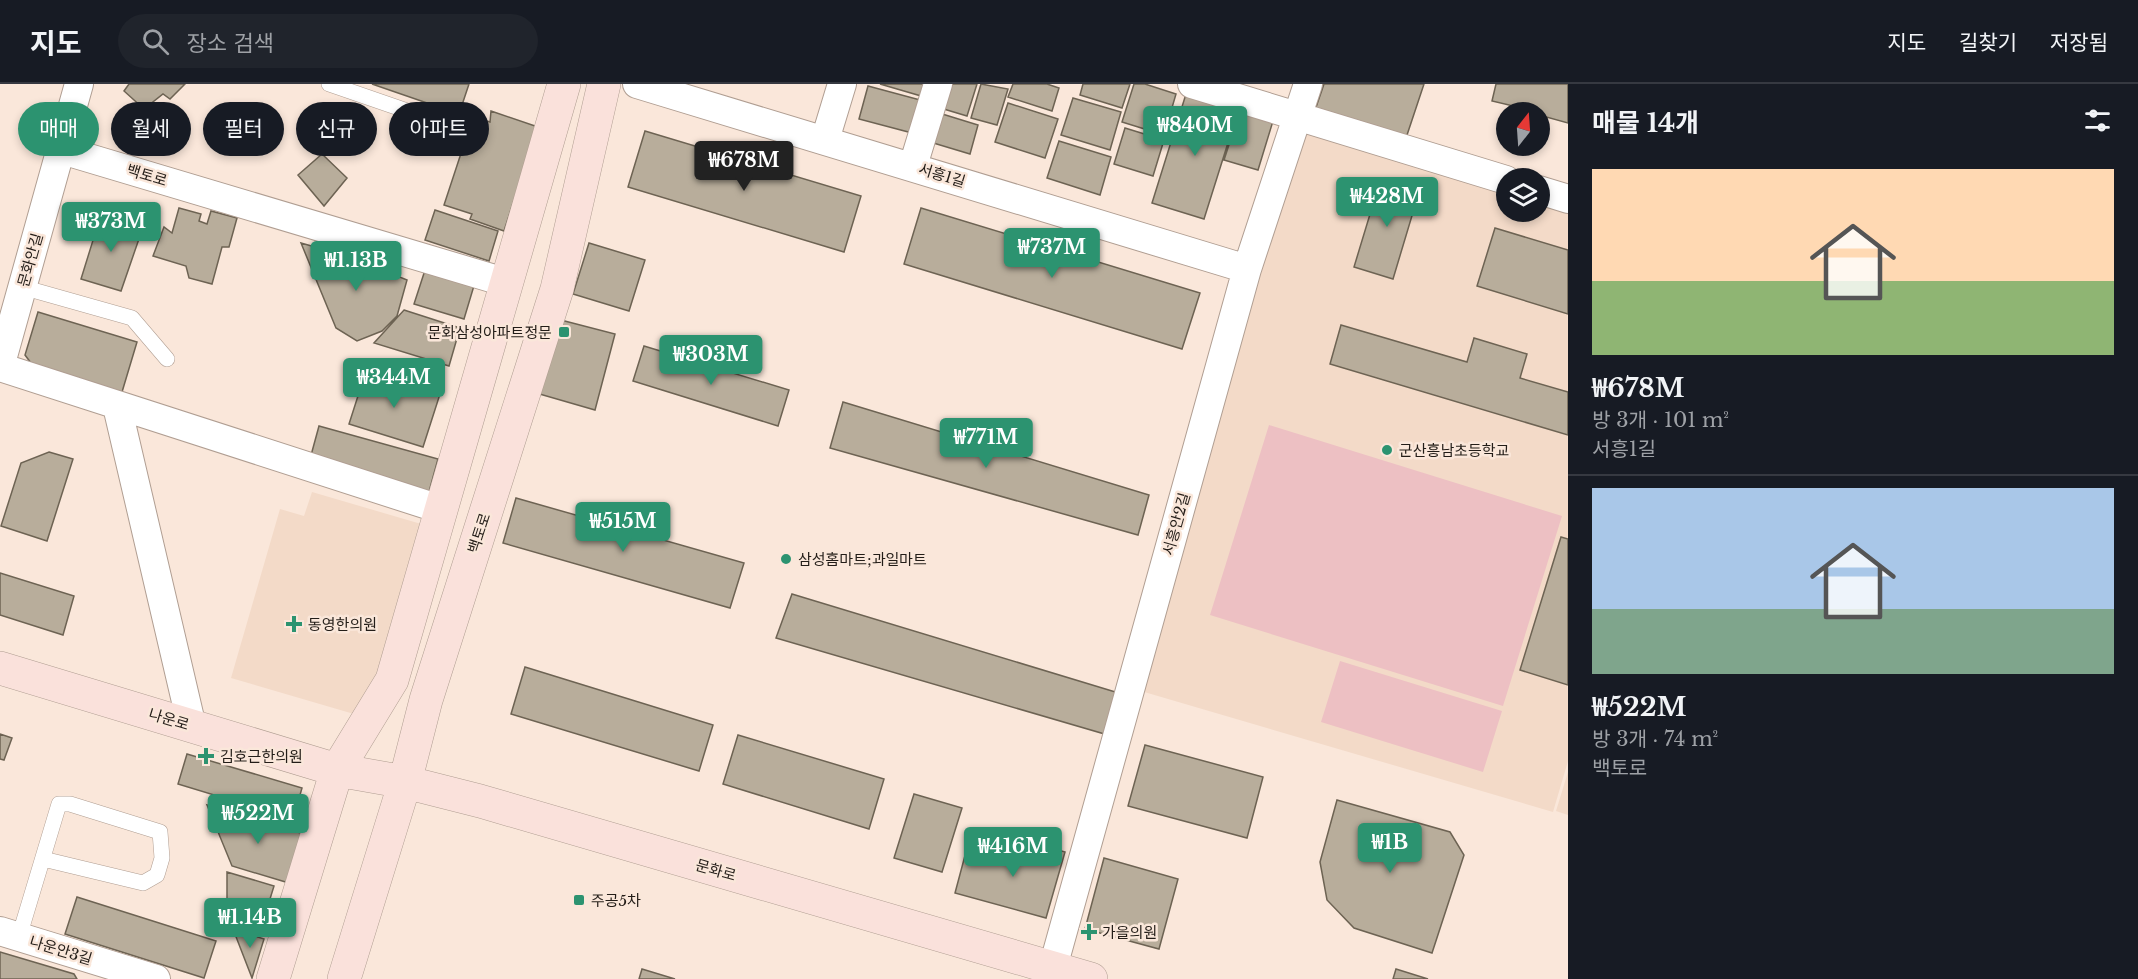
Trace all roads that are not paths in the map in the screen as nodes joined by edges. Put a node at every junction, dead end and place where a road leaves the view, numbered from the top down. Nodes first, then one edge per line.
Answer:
1 (79, 84) edge
2 (329, 84) edge
3 (564, 84) edge
4 (604, 84) edge
5 (637, 84) edge
6 (842, 84) edge
7 (938, 84) edge
8 (1192, 84) edge
9 (1308, 84) edge
10 (74, 102) edge
11 (389, 105) edge
12 (1297, 117) junction
13 (825, 140) junction
14 (60, 156) edge
15 (82, 156) edge
16 (913, 166) junction
17 (1496, 177) edge
18 (1550, 193) edge
19 (1568, 199) edge
20 (1247, 269) junction
21 (508, 283) junction
22 (22, 286) junction
23 (4, 332) edge
24 (168, 358) dead end
25 (0, 367) edge
26 (117, 406) junction
27 (440, 509) junction
28 (0, 668) edge
29 (192, 727) junction
30 (337, 770) junction
31 (405, 782) junction
32 (43, 859) junction
33 (10, 934) edge
34 (1053, 967) junction
35 (104, 972) edge
36 (156, 979) edge
37 (273, 979) edge
38 (344, 979) edge
39 (1091, 979) edge

1 - 10 street, 문화안길
2 - 11 lane
3 - 21 street
4 - 31 street, 백토로
5 - 13 street, 서흥1길
6 - 13 street
7 - 16 street
8 - 12 street
9 - 12 street, 서흥안2길
12 - 17 street
12 - 20 street, 서흥안2길
13 - 16 street, 서흥1길
14 - 22 street, 문화안길
15 - 21 street, 백토로
16 - 20 street, 서흥1길
18 - 19 street
20 - 34 street, 서흥안2길
21 - 27 street
22 - 23 street, 문화안길
22 - 24 lane
23 - 25 street, 문화안길
25 - 26 street
26 - 27 street
26 - 29 street
27 - 30 street
28 - 29 street, 나운로
29 - 30 street, 나운로
30 - 31 street, 문화로
30 - 37 street
31 - 34 street, 문화로
31 - 38 street, 백토로
32 - 32 lane
32 - 33 lane
33 - 35 street, 나운안3길
34 - 39 street, 문화로
35 - 36 street, 나운안3길

